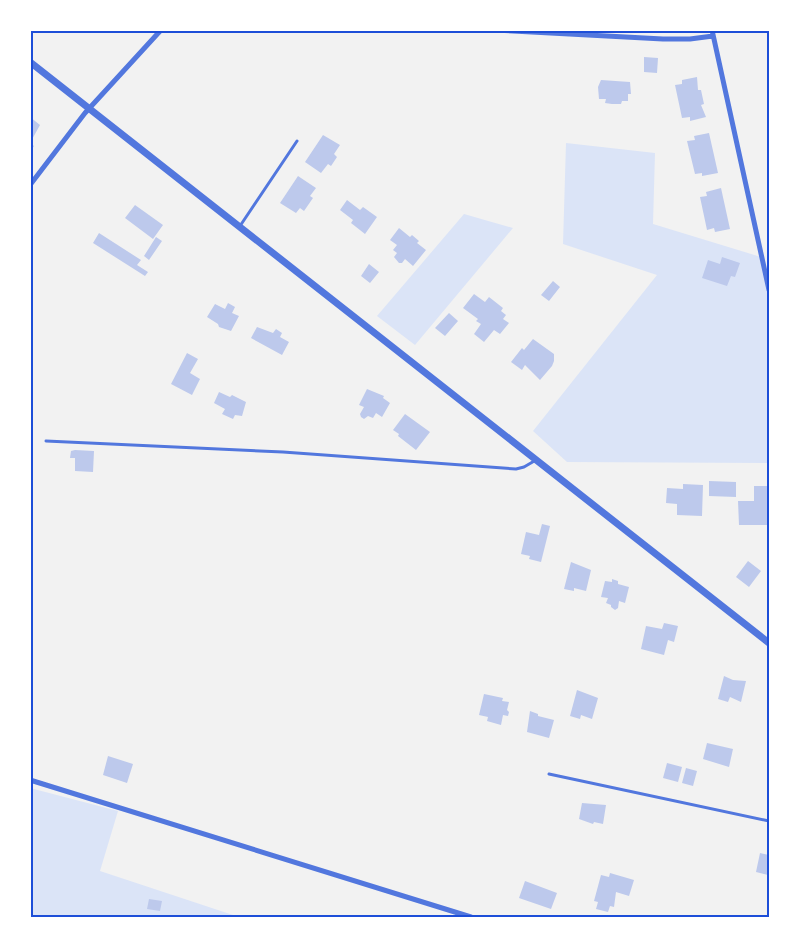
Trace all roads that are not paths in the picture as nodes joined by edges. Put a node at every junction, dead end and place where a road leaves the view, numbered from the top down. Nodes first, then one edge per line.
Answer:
1 (160, 30) edge
2 (494, 30) edge
3 (713, 33) edge
4 (30, 63) edge
5 (89, 109) junction
6 (297, 141) dead end
7 (30, 185) edge
8 (240, 226) junction
9 (769, 290) edge
10 (46, 441) dead end
11 (537, 459) junction
12 (769, 643) edge
13 (549, 774) dead end
14 (30, 780) edge
15 (769, 821) edge
16 (471, 917) edge

1 - 5 street
2 - 3 street
3 - 9 street
4 - 5 street
5 - 7 street
5 - 8 street
6 - 8 lane
8 - 11 street
10 - 11 lane
11 - 12 street
13 - 15 lane
14 - 16 street

